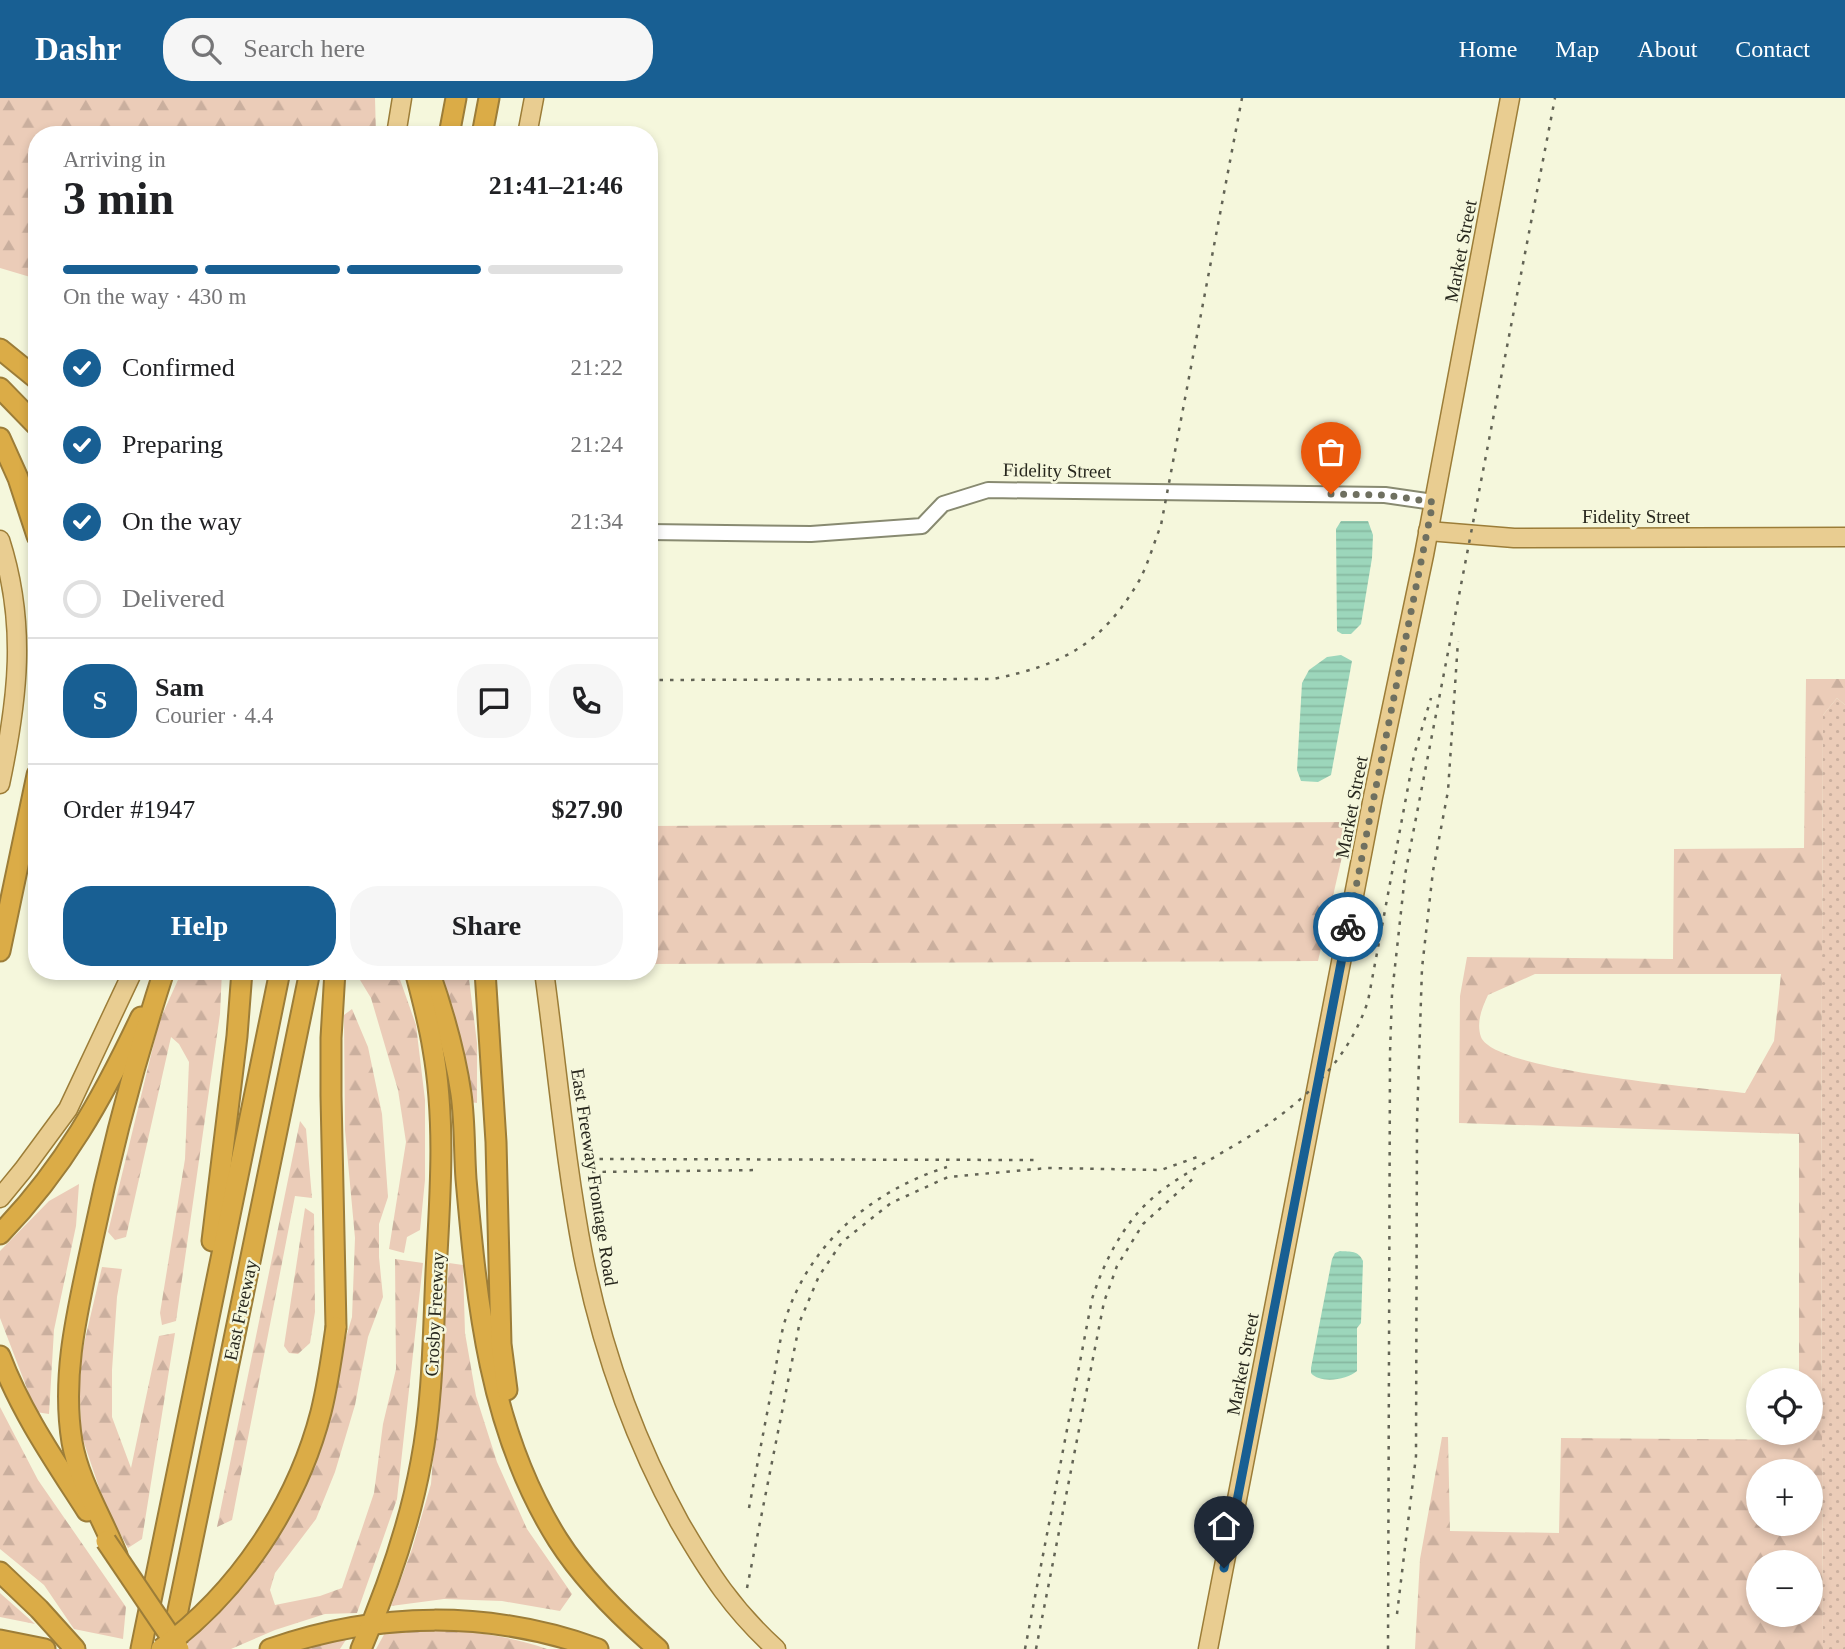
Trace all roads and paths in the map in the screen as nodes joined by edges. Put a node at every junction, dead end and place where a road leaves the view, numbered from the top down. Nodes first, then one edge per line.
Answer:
1 (402, 98) edge
2 (456, 98) edge
3 (489, 98) edge
4 (534, 98) edge
5 (1510, 98) edge
6 (397, 126) edge
7 (451, 126) edge
8 (484, 126) edge
9 (529, 126) edge
10 (0, 349) edge
11 (28, 372) edge
12 (0, 388) edge
13 (28, 417) edge
14 (0, 438) edge
15 (1433, 502) junction
16 (28, 509) edge
17 (1428, 531) junction
18 (658, 532) edge
19 (1845, 537) edge
20 (0, 540) edge
21 (0, 784) edge
22 (28, 818) edge
23 (0, 951) edge
24 (129, 980) edge
25 (159, 980) edge
26 (161, 980) edge
27 (241, 980) edge
28 (278, 980) edge
29 (308, 980) edge
30 (335, 980) edge
31 (417, 980) edge
32 (432, 980) edge
33 (486, 980) edge
34 (545, 980) edge
35 (0, 1198) edge
36 (0, 1234) edge
37 (0, 1356) edge
38 (197, 1371) junction
39 (542, 1512) junction
40 (108, 1540) junction
41 (0, 1572) edge
42 (0, 1640) edge
43 (171, 1645) edge
44 (45, 1649) edge
45 (75, 1649) edge
46 (141, 1649) edge
47 (271, 1649) edge
48 (361, 1649) edge
49 (598, 1649) edge
50 (658, 1649) edge
51 (776, 1649) edge
52 (1208, 1649) edge

1 - 6 main road
2 - 7 highway
3 - 8 highway
4 - 9 main road
5 - 15 main road, Market Street
10 - 11 highway
12 - 13 highway
14 - 16 highway
15 - 17 main road, Market Street
15 - 18 street, Fidelity Street
17 - 19 main road, Fidelity Street
17 - 52 main road, Market Street
20 - 21 main road
22 - 23 highway
24 - 35 main road
25 - 36 highway
26 - 40 highway
27 - 38 highway
28 - 38 highway, East Freeway
29 - 43 highway, East Freeway
30 - 43 highway, bridge
31 - 48 highway, Crosby Freeway
32 - 39 highway
33 - 39 highway
34 - 51 main road, East Freeway Frontage Road
37 - 40 highway
38 - 46 highway, East Freeway
39 - 50 highway
40 - 43 highway, bridge
41 - 45 highway
42 - 44 highway
47 - 49 highway

